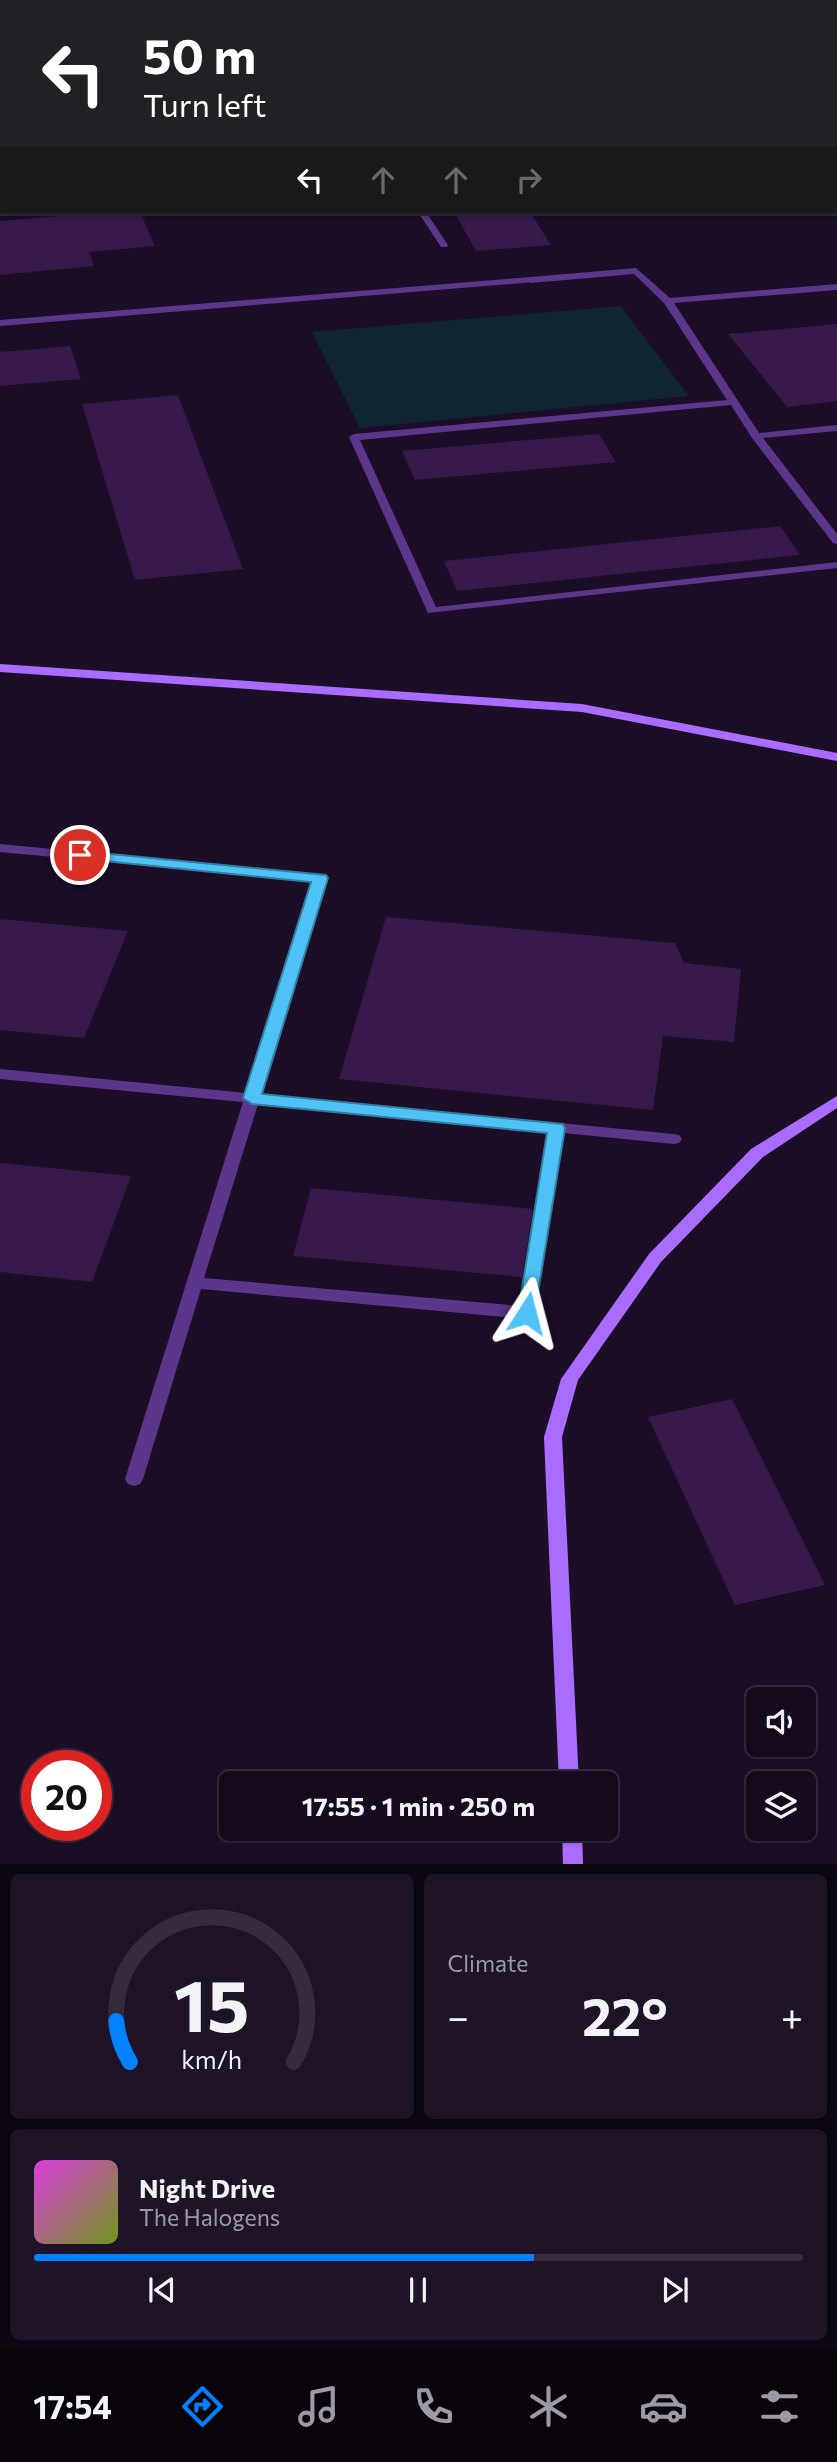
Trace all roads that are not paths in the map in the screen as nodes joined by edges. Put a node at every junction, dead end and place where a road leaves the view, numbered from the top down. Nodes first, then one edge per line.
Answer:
1 (423, 214) edge
2 (444, 245) dead end
3 (837, 287) edge
4 (668, 301) junction
5 (0, 323) edge
6 (734, 402) junction
7 (837, 428) edge
8 (756, 436) junction
9 (837, 541) edge
10 (837, 565) edge
11 (0, 668) edge
12 (837, 757) edge
13 (0, 848) edge
14 (0, 1074) edge
15 (252, 1098) junction
16 (837, 1101) edge
17 (557, 1128) junction
18 (674, 1139) dead end
19 (194, 1283) junction
20 (134, 1479) dead end
21 (568, 1771) edge
22 (572, 1841) edge
23 (573, 1864) edge

1 - 2 street
3 - 4 street
4 - 5 street
4 - 6 street
6 - 8 street
6 - 10 street
7 - 8 street
8 - 9 street
11 - 12 street
13 - 15 street
14 - 15 street
15 - 17 street
15 - 19 street
16 - 21 street
17 - 18 street
17 - 19 street
19 - 20 street
22 - 23 street

